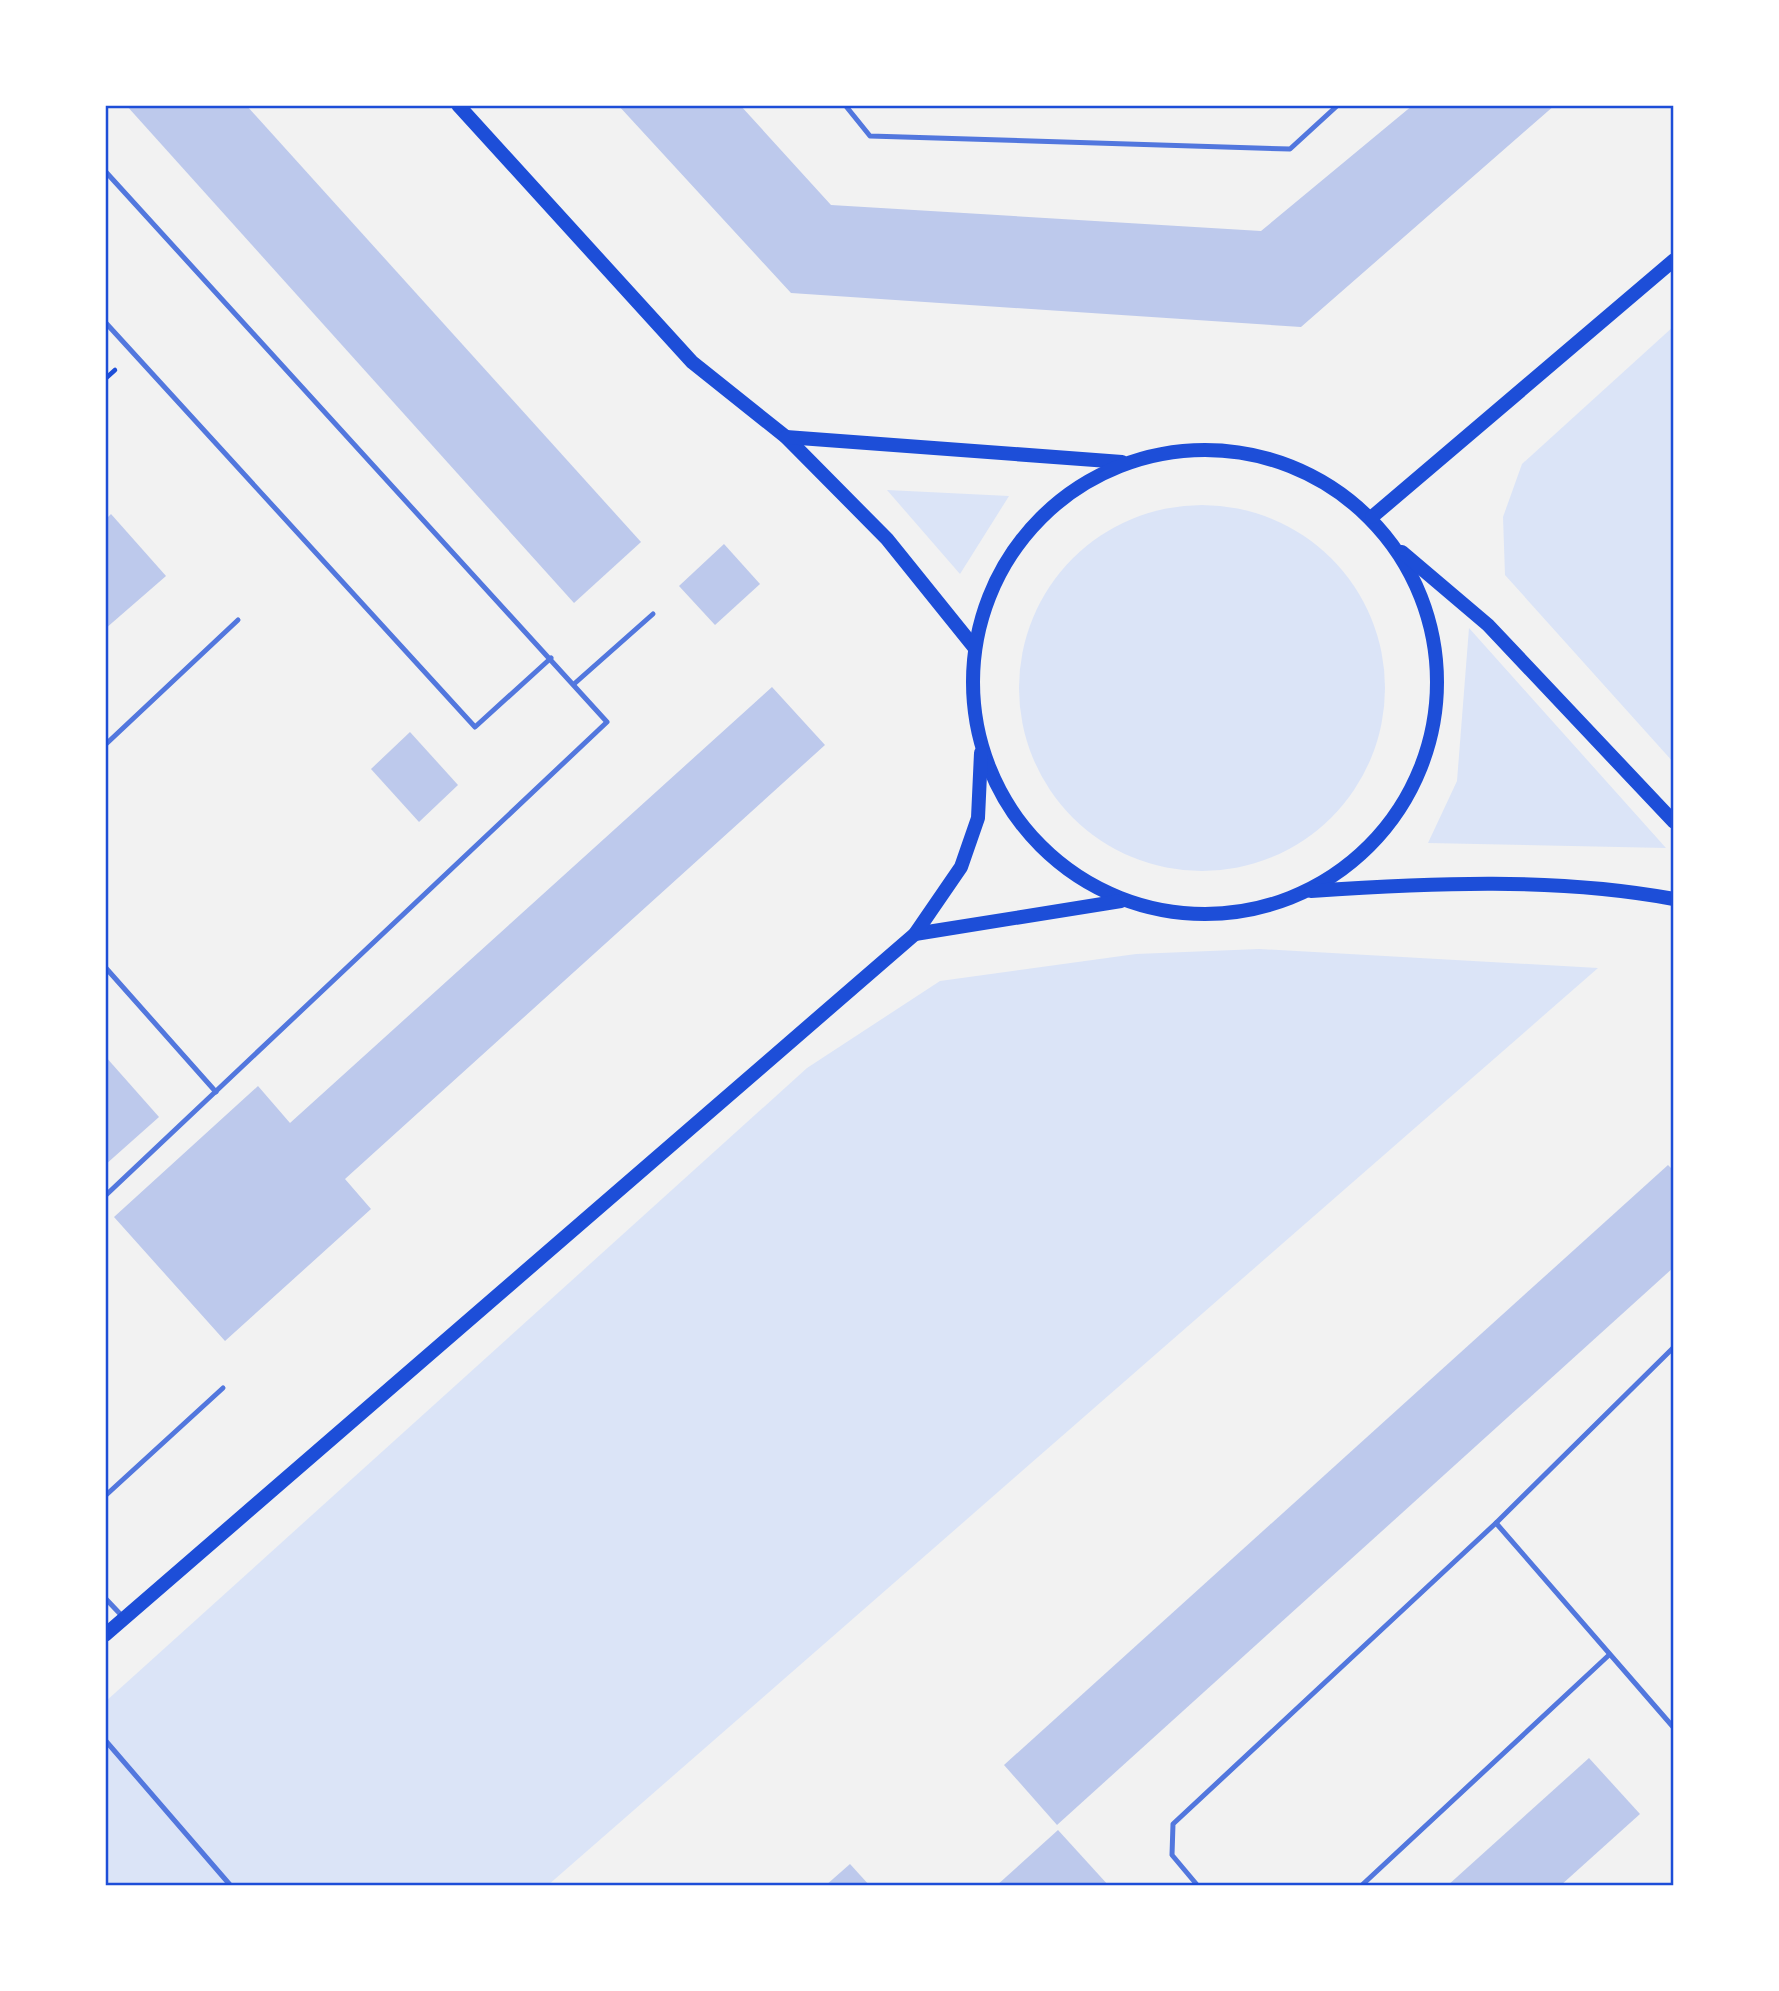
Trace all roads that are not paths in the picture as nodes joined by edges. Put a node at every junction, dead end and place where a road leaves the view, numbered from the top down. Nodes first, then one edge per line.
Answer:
1 (458, 105) edge
2 (845, 105) edge
3 (1338, 105) edge
4 (105, 171) edge
5 (1674, 260) edge
6 (105, 322) edge
7 (786, 437) junction
8 (1122, 462) junction
9 (1372, 517) junction
10 (1399, 550) junction
11 (653, 614) dead end
12 (238, 620) dead end
13 (974, 647) junction
14 (551, 658) junction
15 (574, 684) junction
16 (105, 745) edge
17 (981, 748) junction
18 (1674, 822) edge
19 (1311, 891) junction
20 (1674, 899) edge
21 (1121, 901) junction
22 (915, 934) junction
23 (105, 967) edge
24 (216, 1091) junction
25 (105, 1196) edge
26 (1674, 1346) edge
27 (223, 1388) dead end
28 (105, 1496) edge
29 (1496, 1523) junction
30 (105, 1598) edge
31 (124, 1618) junction
32 (105, 1635) edge
33 (1609, 1655) junction
34 (1674, 1728) edge
35 (105, 1740) edge
36 (230, 1886) edge
37 (1198, 1886) edge
38 (1361, 1886) edge

1 - 7 main road
2 - 3 lane
4 - 14 lane
5 - 9 main road
6 - 14 lane
7 - 8 main road
7 - 13 main road
8 - 9 main road
8 - 13 main road
9 - 10 main road
10 - 18 main road
10 - 19 main road
11 - 15 lane
12 - 16 lane
13 - 17 main road
14 - 15 lane
15 - 24 lane
17 - 21 main road
17 - 22 main road
19 - 20 main road
19 - 21 main road
21 - 22 main road
22 - 31 main road
23 - 24 lane
24 - 25 lane
26 - 29 lane
27 - 28 lane
29 - 33 lane
29 - 37 lane
30 - 31 lane
31 - 32 main road
33 - 34 lane
33 - 38 lane
35 - 36 lane

